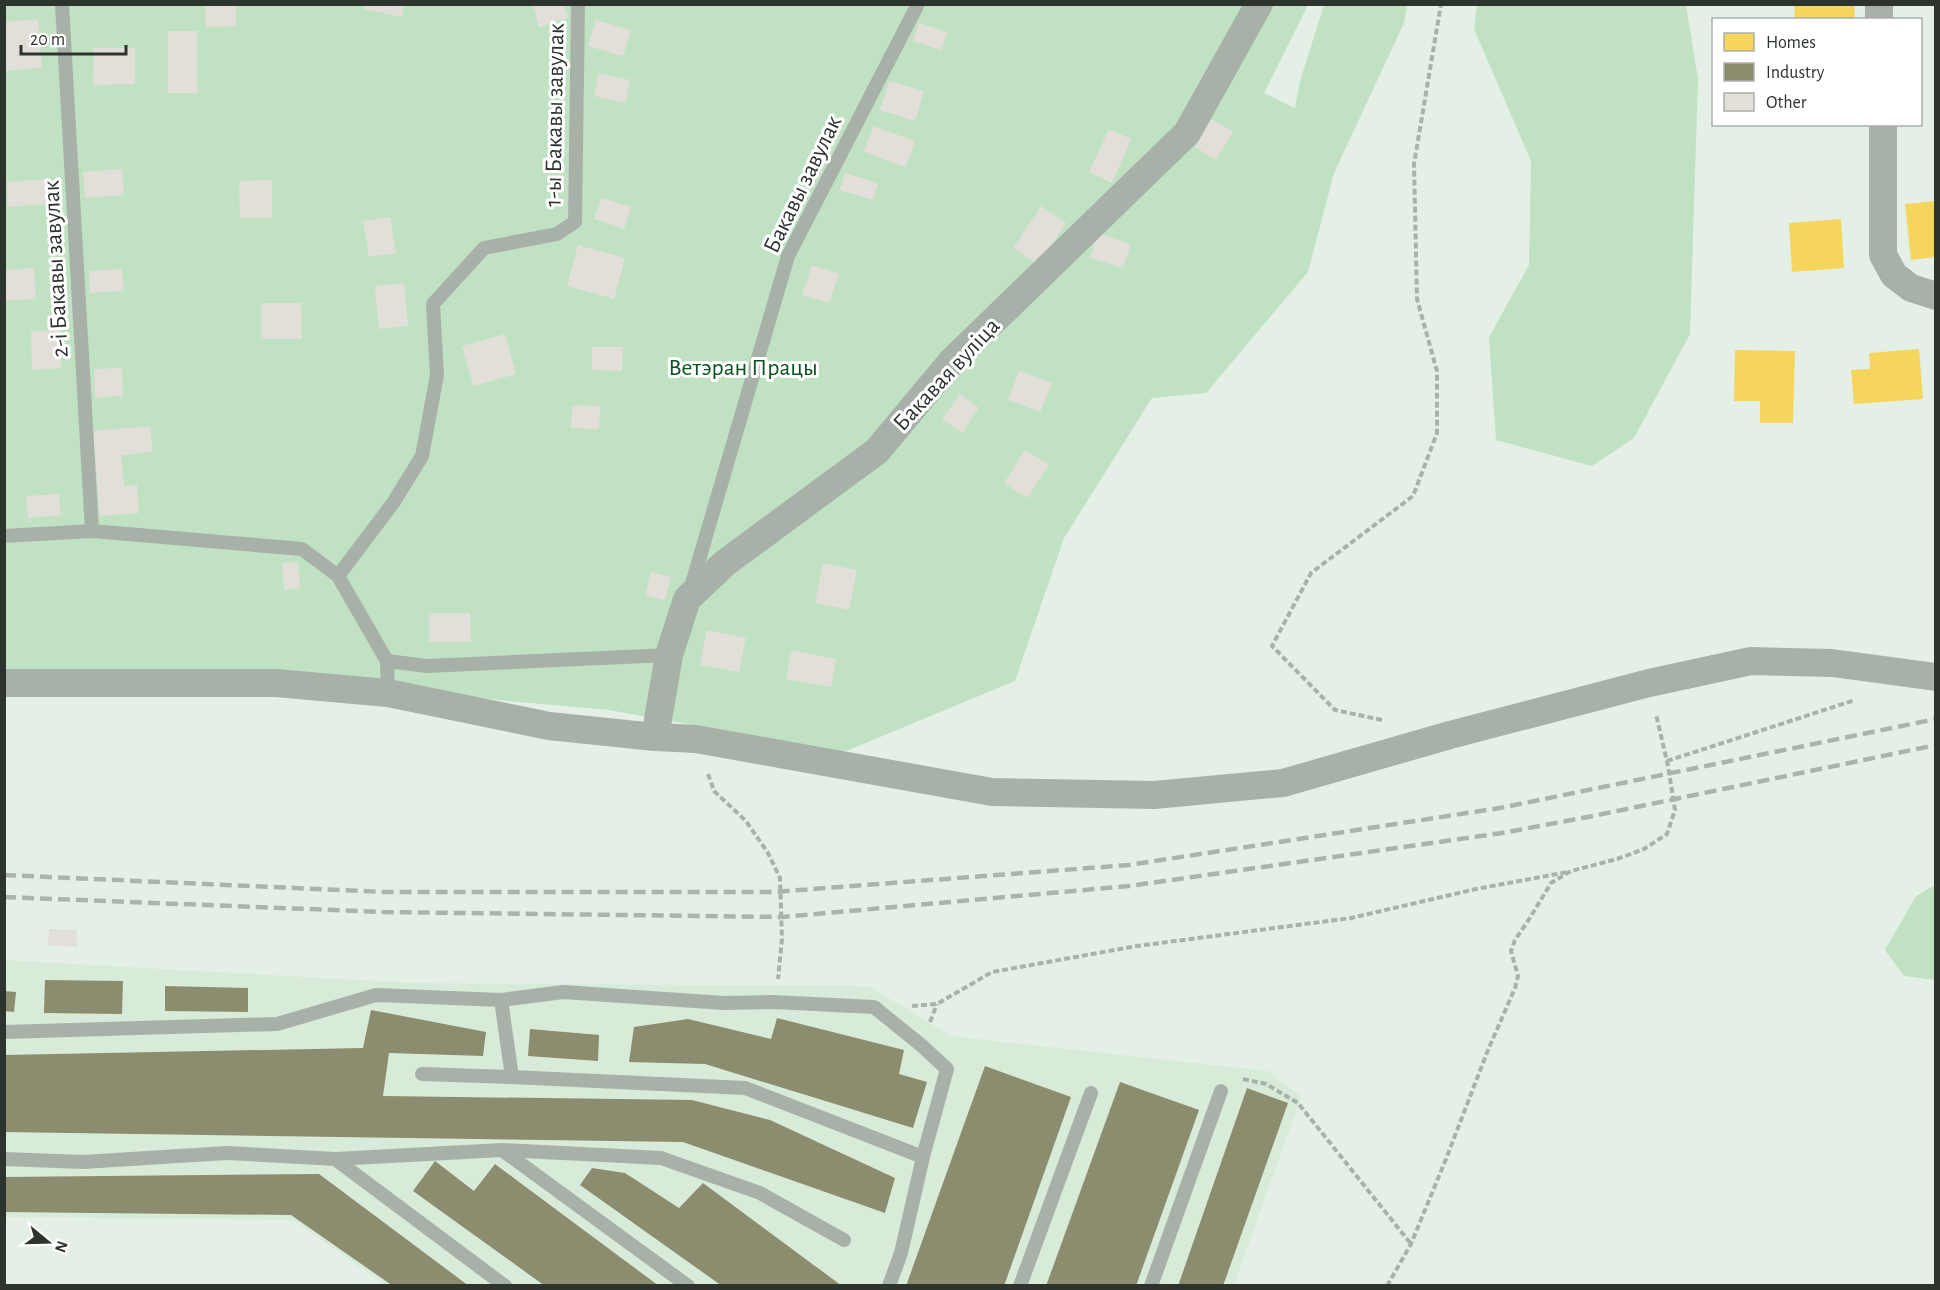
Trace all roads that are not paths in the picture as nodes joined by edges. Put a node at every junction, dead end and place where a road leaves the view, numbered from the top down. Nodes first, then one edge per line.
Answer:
1 (62, 4) edge
2 (578, 4) edge
3 (918, 4) edge
4 (1259, 4) edge
5 (1883, 126) edge
6 (1935, 296) edge
7 (92, 531) junction
8 (4, 536) edge
9 (338, 576) junction
10 (687, 599) junction
11 (669, 655) junction
12 (387, 661) junction
13 (1935, 677) edge
14 (4, 683) edge
15 (388, 693) junction
16 (654, 737) junction
17 (501, 1000) junction
18 (4, 1032) edge
19 (422, 1074) dead end
20 (512, 1077) junction
21 (1221, 1090) road end
22 (1090, 1093) dead end
23 (502, 1150) junction
24 (923, 1157) junction
25 (4, 1159) edge
26 (336, 1159) junction
27 (844, 1240) dead end
28 (505, 1286) edge
29 (688, 1286) edge
30 (889, 1286) edge
31 (1020, 1286) edge
32 (1151, 1286) edge

1 - 7 lane, 2-і Бакавы завулак
2 - 9 lane, 1-ы Бакавы завулак
3 - 10 lane, Бакавы завулак
4 - 10 street, Бакавая вуліца
5 - 6 street
7 - 8 lane
7 - 9 lane
9 - 12 lane
10 - 11 street, Бакавая вуліца
11 - 12 lane
11 - 16 street, Бакавая вуліца
12 - 15 lane
13 - 16 street
14 - 15 street
15 - 16 street
17 - 18 lane
17 - 20 lane
17 - 24 lane
19 - 20 lane
20 - 24 lane
21 - 32 lane
22 - 31 lane
23 - 26 lane
23 - 27 lane
23 - 29 lane
24 - 30 lane
25 - 26 lane
26 - 28 lane

